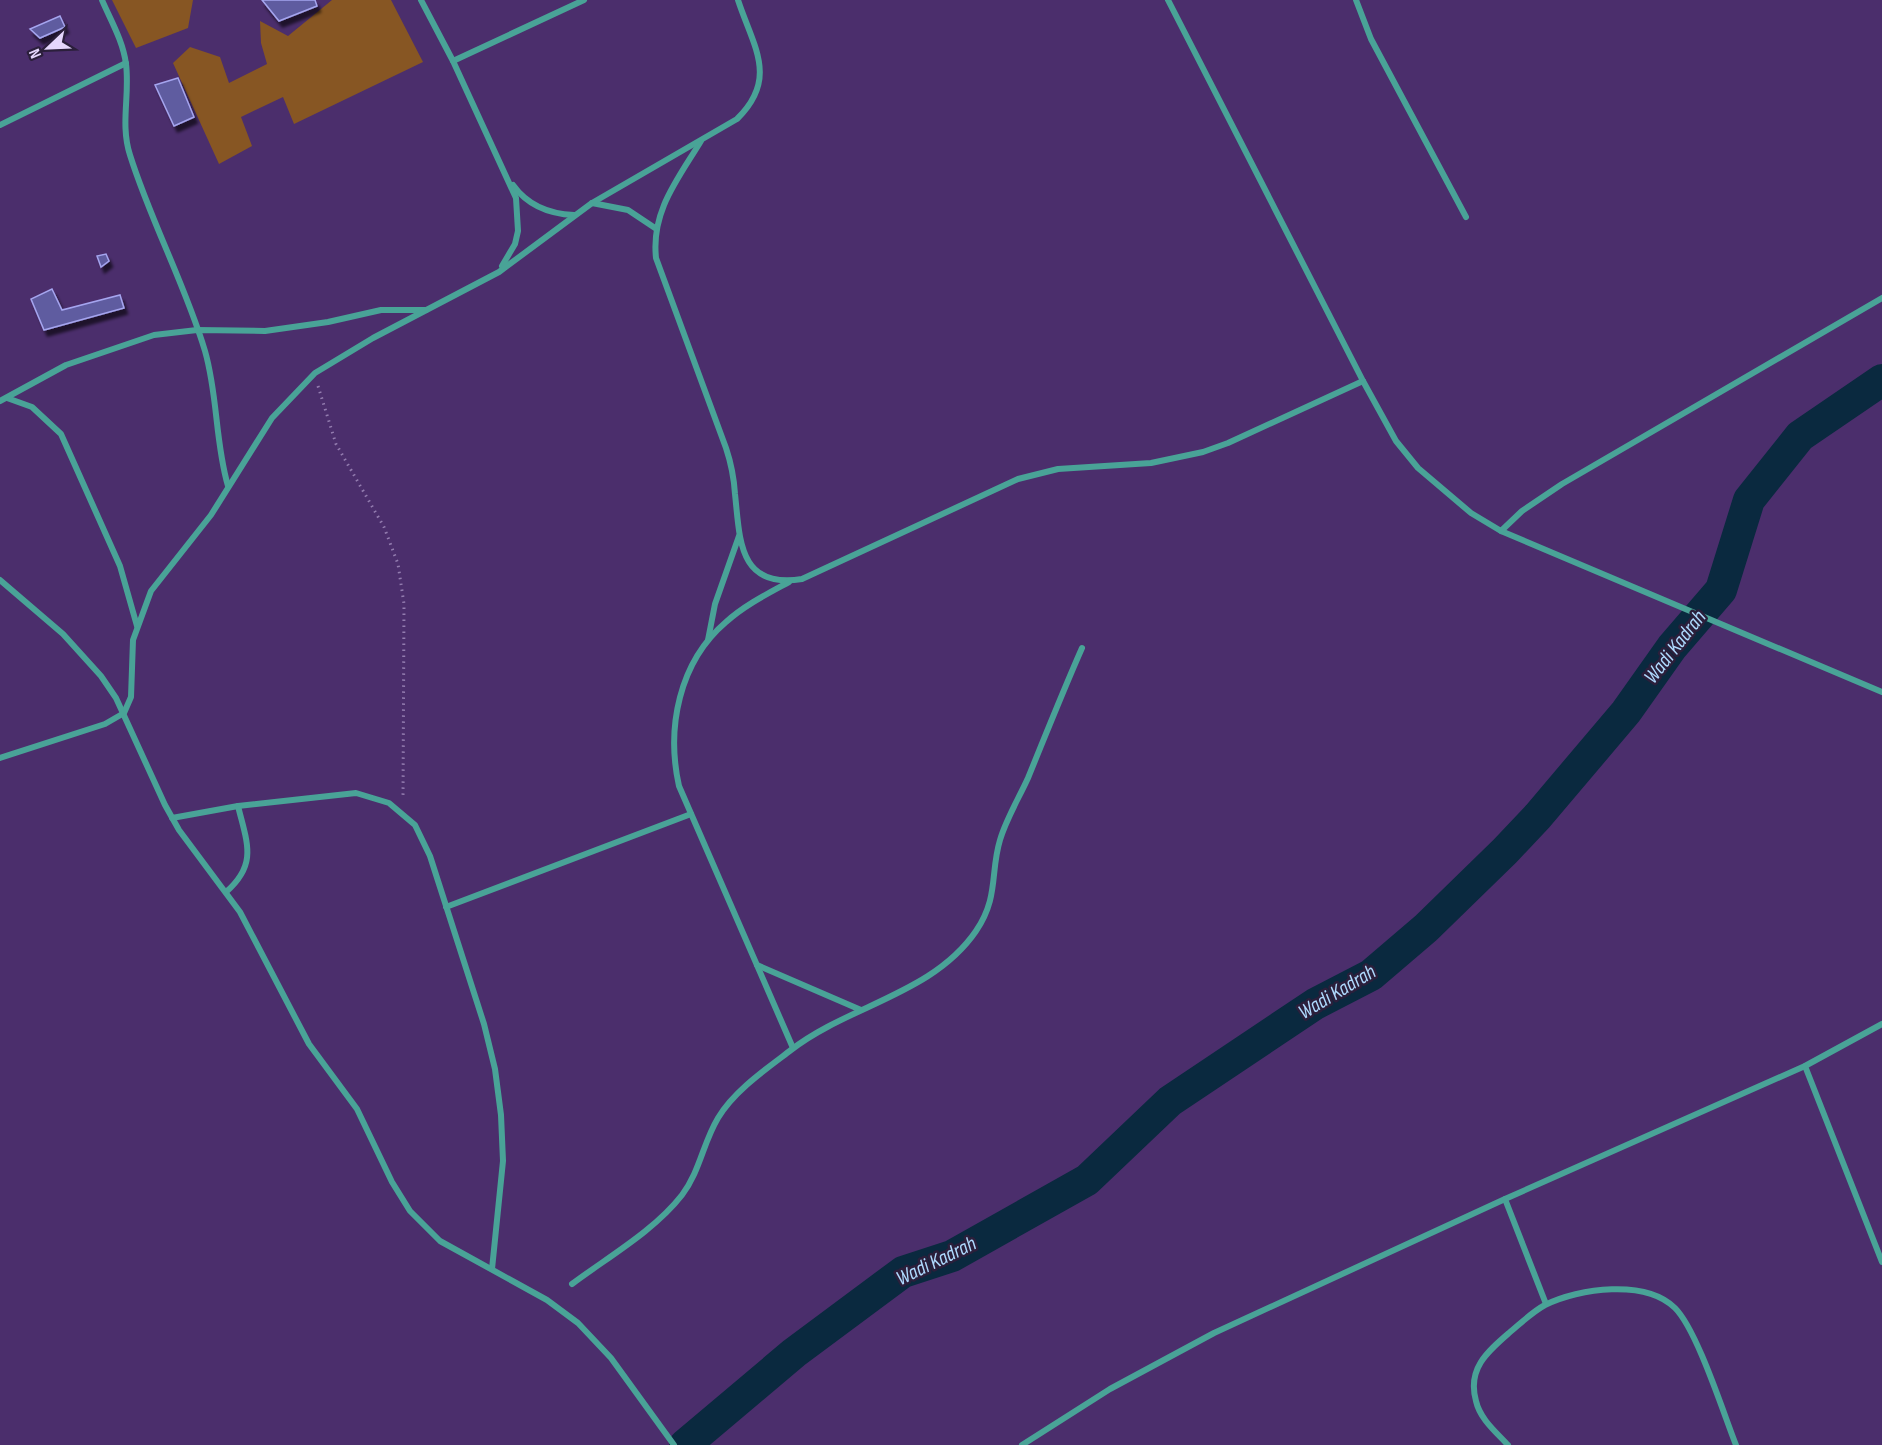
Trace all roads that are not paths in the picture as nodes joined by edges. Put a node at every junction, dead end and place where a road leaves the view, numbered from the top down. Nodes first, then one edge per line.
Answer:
1 (102, 0) edge
2 (422, 0) edge
3 (584, 0) edge
4 (738, 0) edge
5 (1168, 0) edge
6 (1356, 0) edge
7 (453, 61) junction
8 (126, 63) junction
9 (0, 125) edge
10 (702, 138) junction
11 (507, 176) junction
12 (592, 203) junction
13 (575, 215) junction
14 (1466, 217) dead end
15 (655, 228) junction
16 (499, 272) junction
17 (1882, 298) edge
18 (426, 310) junction
19 (197, 330) junction
20 (1363, 381) junction
21 (7, 398) junction
22 (0, 401) edge
23 (228, 486) junction
24 (1501, 531) junction
25 (739, 535) junction
26 (0, 580) edge
27 (789, 581) junction
28 (137, 626) junction
29 (708, 640) junction
30 (1082, 648) dead end
31 (1882, 692) edge
32 (124, 712) junction
33 (0, 758) edge
34 (238, 806) junction
35 (691, 814) junction
36 (172, 818) junction
37 (226, 892) junction
38 (446, 908) junction
39 (757, 965) junction
40 (861, 1010) junction
41 (1882, 1026) edge
42 (793, 1048) junction
43 (1805, 1066) junction
44 (1505, 1199) junction
45 (1882, 1262) edge
46 (492, 1269) junction
47 (572, 1284) dead end
48 (1546, 1304) junction
49 (674, 1445) edge
50 (1022, 1445) edge
51 (1508, 1445) edge
52 (1736, 1445) edge

1 - 8 street
2 - 7 street
3 - 7 street
4 - 10 street
5 - 20 street
6 - 14 street
7 - 11 street
8 - 9 street
8 - 19 street
10 - 12 street
10 - 15 street
11 - 13 street
11 - 16 street
12 - 13 street
12 - 15 street
13 - 16 street
15 - 25 street
16 - 18 street
17 - 24 street
18 - 19 street
18 - 23 street
19 - 21 street
19 - 23 street
20 - 24 street
20 - 27 street
21 - 22 street
21 - 28 street
23 - 28 street
24 - 31 street
25 - 27 street
25 - 29 street
26 - 32 street
27 - 29 street
28 - 32 street
29 - 35 street
30 - 40 street
32 - 33 street
32 - 36 street
34 - 36 street
34 - 37 street
34 - 38 street
35 - 38 street
35 - 39 street
36 - 37 street
37 - 46 street
38 - 46 street
39 - 40 street
39 - 42 street
40 - 42 street
41 - 43 street
42 - 47 street
43 - 44 street
43 - 45 street
44 - 48 street
44 - 50 street
46 - 49 street
48 - 51 street
48 - 52 street

